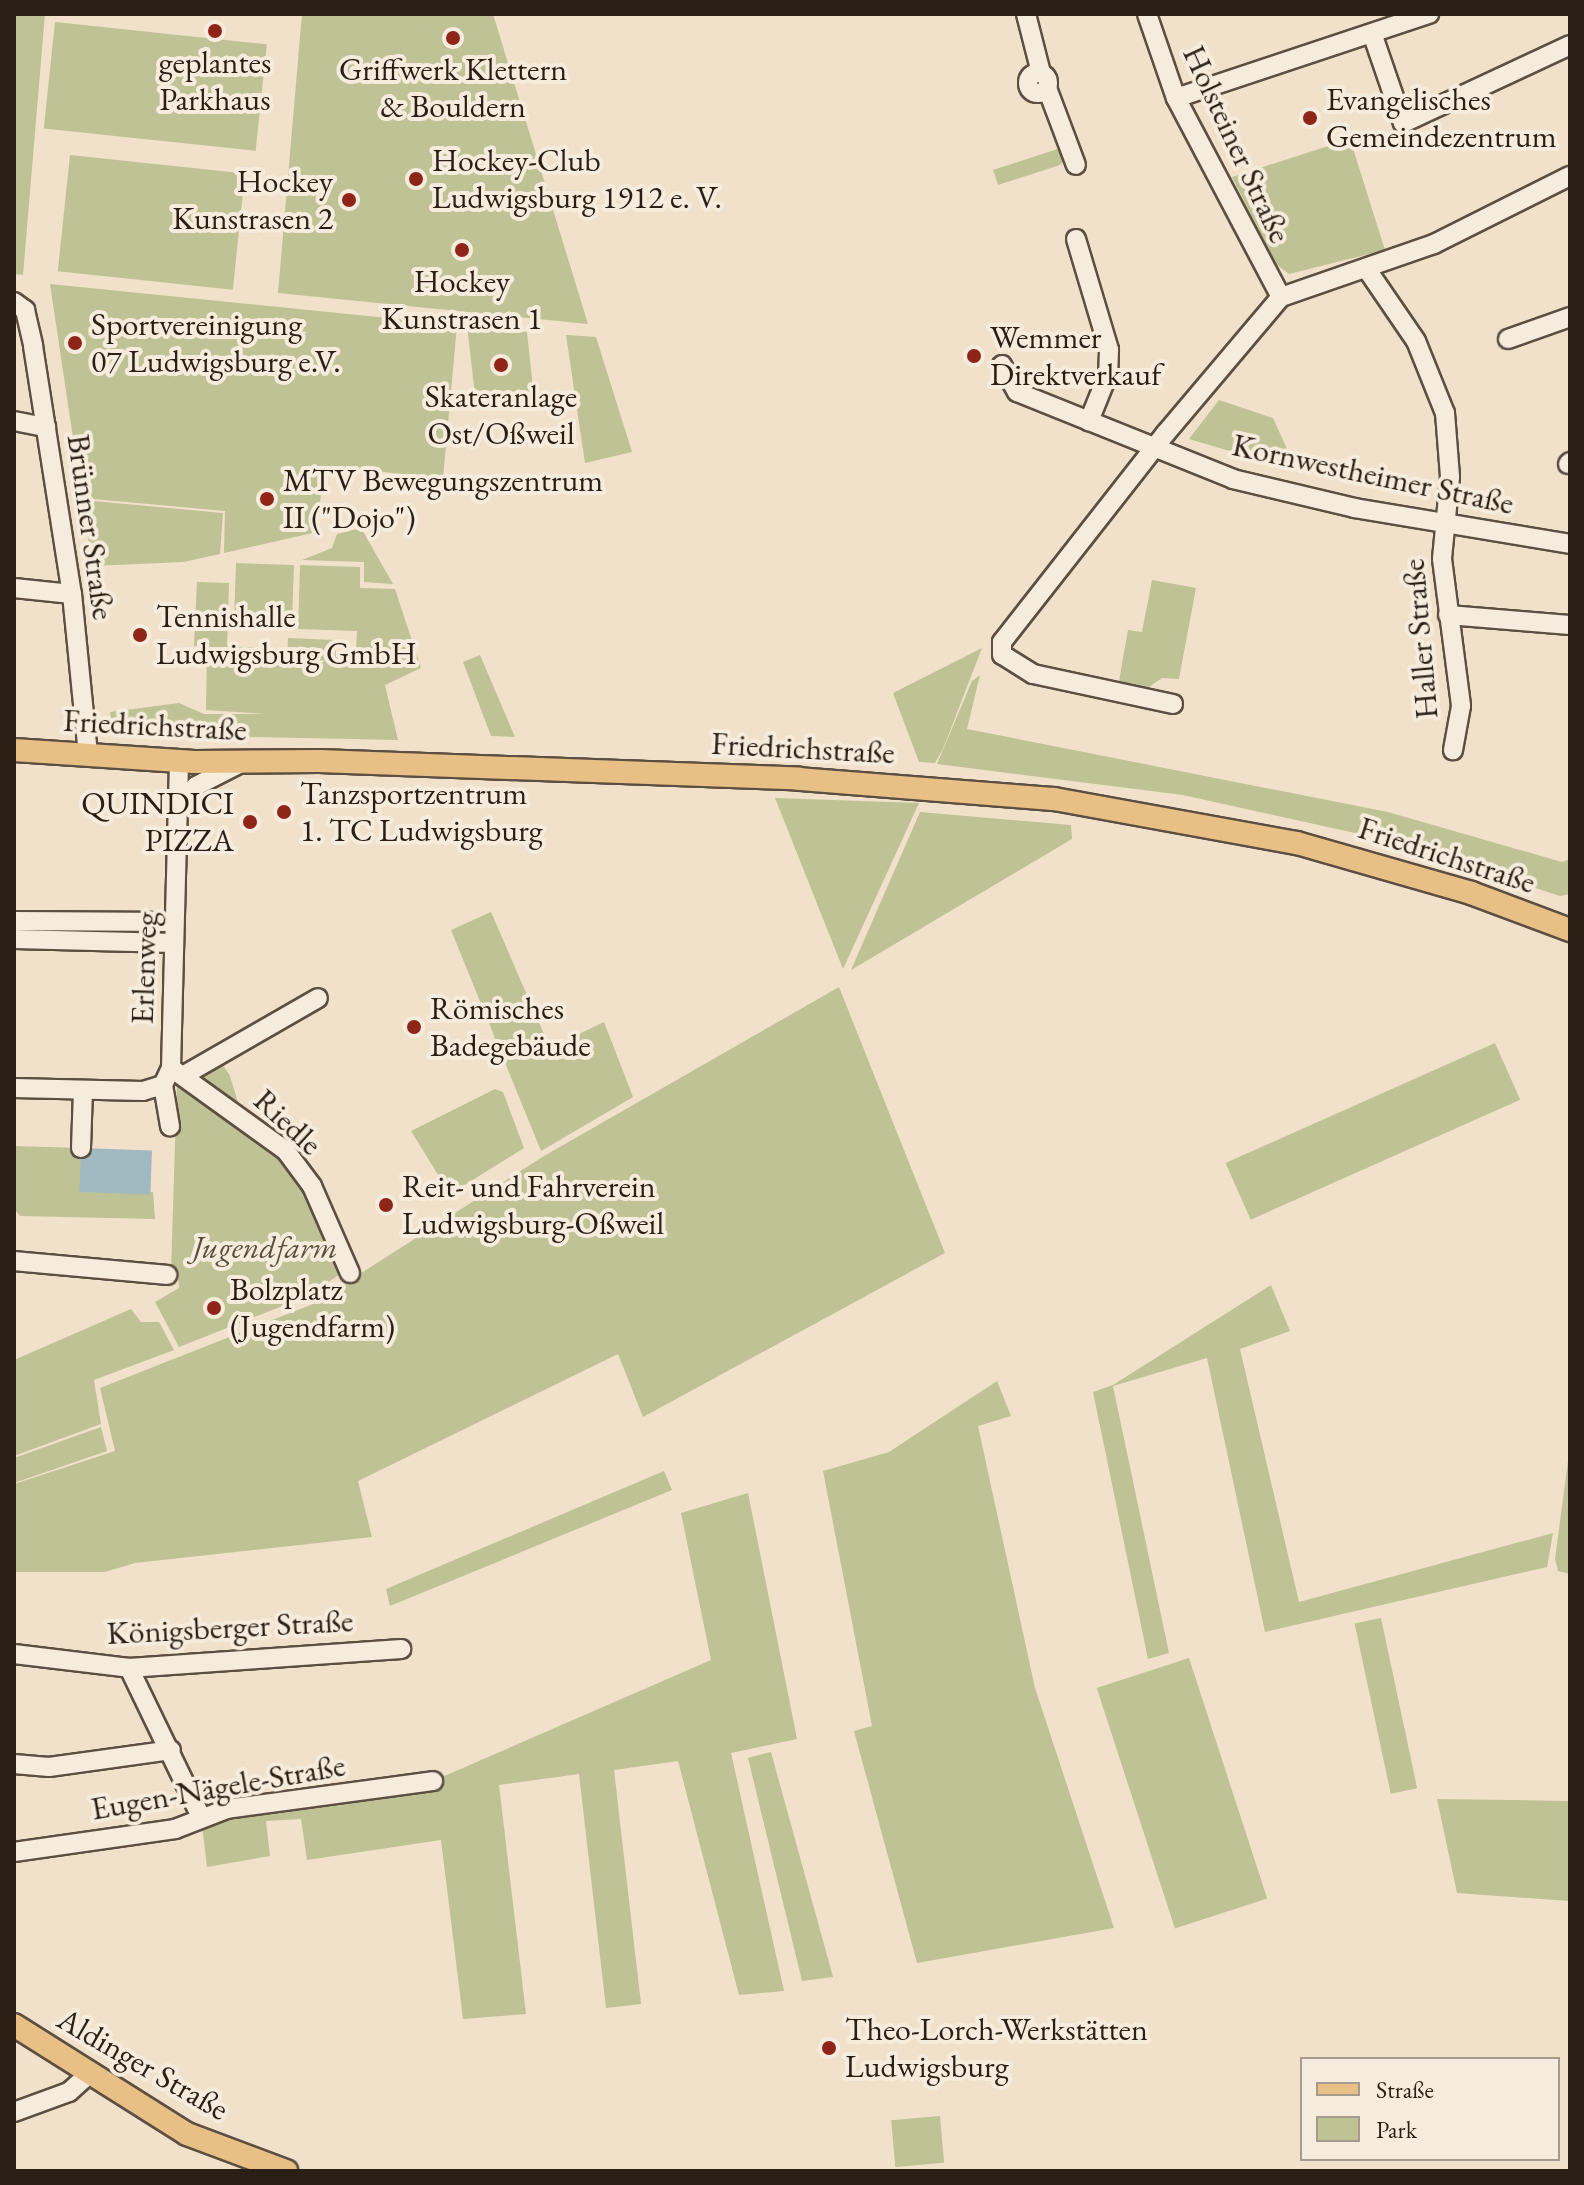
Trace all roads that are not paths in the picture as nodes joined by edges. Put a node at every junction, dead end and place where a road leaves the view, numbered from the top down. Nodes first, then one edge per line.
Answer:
1 (1026, 14) edge
2 (1147, 14) edge
3 (1429, 14) edge
4 (1373, 36) junction
5 (1570, 45) edge
6 (1176, 98) junction
7 (1076, 165) dead end
8 (1570, 176) edge
9 (1076, 239) dead end
10 (1366, 268) junction
11 (1281, 297) junction
12 (20, 306) edge
13 (1570, 317) edge
14 (1508, 339) dead end
15 (1002, 365) dead end
16 (14, 421) edge
17 (1089, 421) junction
18 (46, 427) junction
19 (1154, 448) junction
20 (1446, 523) junction
21 (1570, 544) edge
22 (14, 588) edge
23 (72, 594) junction
24 (1448, 615) junction
25 (1570, 625) edge
26 (1173, 704) dead end
27 (14, 750) edge
28 (1453, 750) dead end
29 (88, 754) junction
30 (179, 761) junction
31 (241, 763) junction
32 (178, 809) junction
33 (1535, 916) junction
34 (1570, 919) edge
35 (14, 921) edge
36 (174, 922) junction
37 (1570, 930) edge
38 (14, 939) edge
39 (174, 943) junction
40 (318, 998) dead end
41 (173, 1076) junction
42 (14, 1088) edge
43 (83, 1090) junction
44 (170, 1126) dead end
45 (81, 1148) dead end
46 (14, 1261) edge
47 (350, 1273) dead end
48 (167, 1275) dead end
49 (401, 1649) dead end
50 (14, 1654) edge
51 (129, 1668) junction
52 (171, 1750) junction
53 (14, 1764) edge
54 (433, 1781) dead end
55 (201, 1817) junction
56 (14, 1852) edge
57 (14, 2025) edge
58 (88, 2075) junction
59 (14, 2112) edge
60 (286, 2171) edge

1 - 7 street
2 - 6 street, Holsteiner Straße
3 - 4 street
4 - 5 street
4 - 6 street
6 - 11 street, Holsteiner Straße
8 - 10 street
9 - 17 street
10 - 11 street
10 - 20 street, Haller Straße
11 - 19 street
12 - 18 street, Brünner Straße
13 - 14 street
15 - 17 street, Kornwestheimer Straße
16 - 18 street
17 - 19 street, Kornwestheimer Straße
18 - 23 street, Brünner Straße
19 - 20 street, Kornwestheimer Straße
19 - 26 street
20 - 21 street, Kornwestheimer Straße
20 - 24 street, Haller Straße
22 - 23 street
23 - 29 street, Brünner Straße
24 - 25 street
24 - 28 street, Haller Straße
27 - 29 main road, Friedrichstraße
29 - 30 main road, Friedrichstraße
30 - 31 main road, Friedrichstraße
30 - 32 street, Erlenweg
31 - 32 street
31 - 33 main road, Friedrichstraße
32 - 36 street, Erlenweg
33 - 34 street
33 - 37 main road, Friedrichstraße
35 - 36 street
36 - 39 street, Erlenweg
38 - 39 street
39 - 41 street, Erlenweg
40 - 41 street
41 - 43 street
41 - 44 street, Erlenweg
41 - 47 street, Riedle
42 - 43 street
43 - 45 street
46 - 48 street
49 - 51 street, Königsberger Straße
50 - 51 street, Königsberger Straße
51 - 52 street
52 - 53 street
52 - 55 street
54 - 55 street, Eugen-Nägele-Straße
55 - 56 street, Eugen-Nägele-Straße
57 - 58 main road, Aldinger Straße
58 - 59 street
58 - 60 main road, Aldinger Straße

